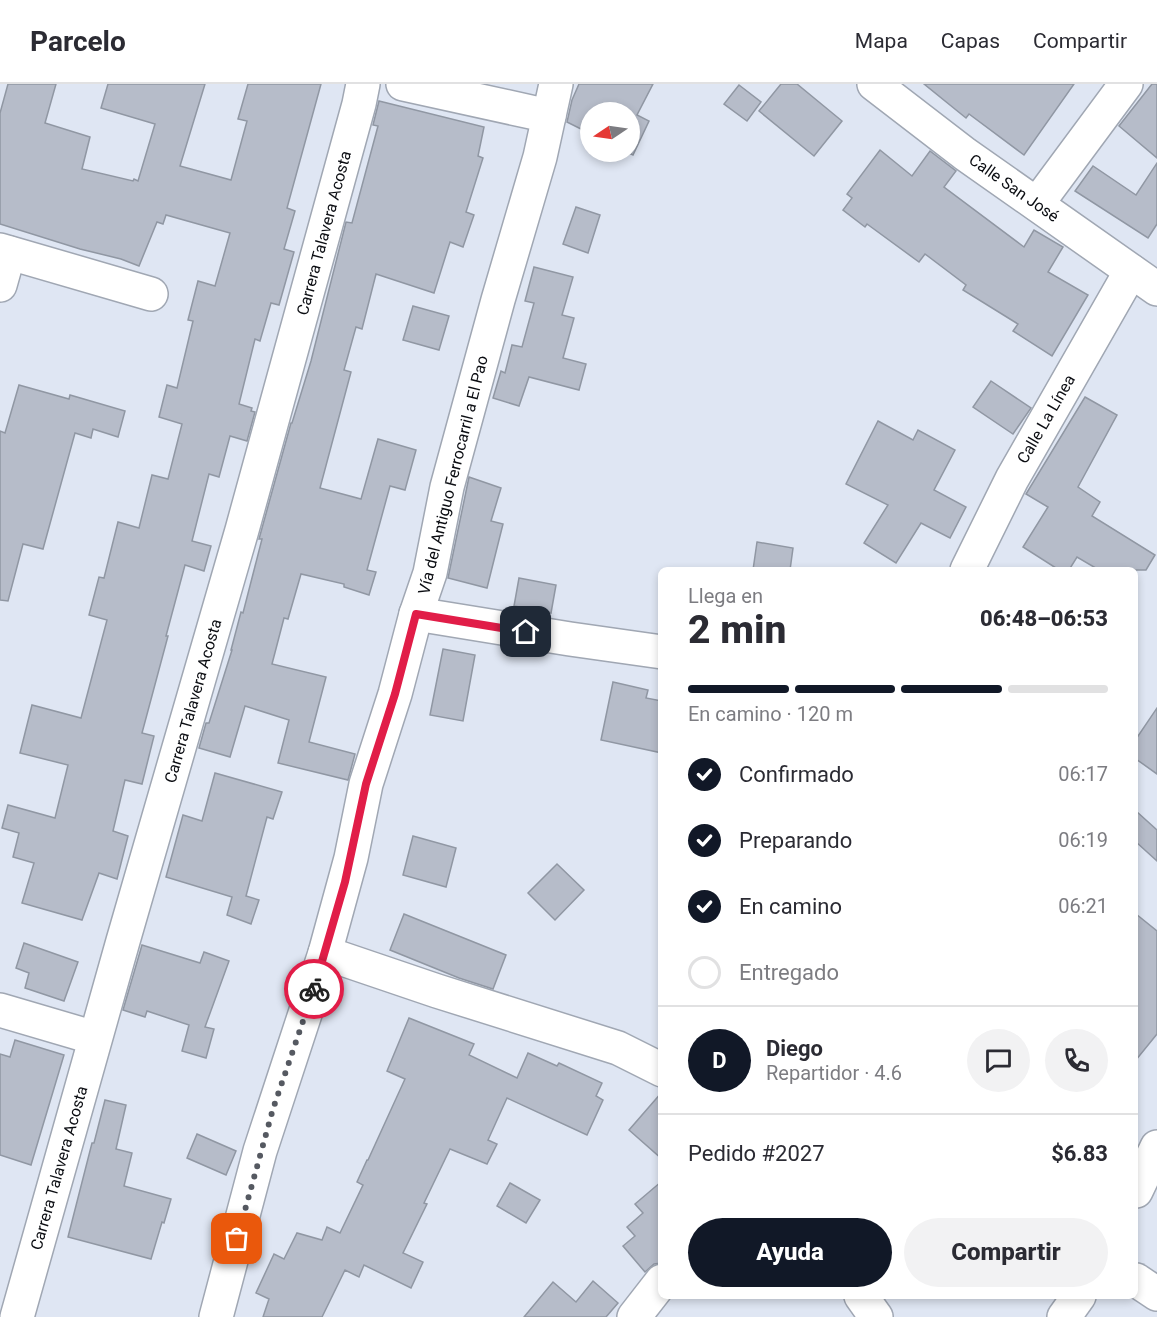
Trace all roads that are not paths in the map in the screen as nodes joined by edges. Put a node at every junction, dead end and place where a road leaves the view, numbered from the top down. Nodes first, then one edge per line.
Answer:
1 (363, 84) edge
2 (403, 84) edge
3 (556, 84) edge
4 (874, 84) edge
5 (1125, 84) edge
6 (549, 116) junction
7 (1037, 204) junction
8 (5, 252) edge
9 (1131, 271) junction
10 (0, 285) edge
11 (1157, 289) edge
12 (151, 294) dead end
13 (968, 567) edge
14 (416, 614) junction
15 (658, 651) edge
16 (325, 953) junction
17 (0, 1010) edge
18 (96, 1038) junction
19 (658, 1068) edge
20 (1157, 1147) edge
21 (1138, 1186) edge
22 (1138, 1281) edge
23 (658, 1286) edge
24 (1157, 1294) edge
25 (863, 1299) edge
26 (1077, 1299) edge
27 (13, 1305) edge
28 (216, 1317) edge
29 (634, 1317) edge
30 (876, 1317) edge
31 (1064, 1317) edge

1 - 18 street, Carrera Talavera Acosta
2 - 6 street
3 - 6 street, Vía del Antiguo Ferrocarril a El Pao
4 - 7 street, Calle San José
5 - 7 street
6 - 14 street, Vía del Antiguo Ferrocarril a El Pao
7 - 9 street, Calle San José
8 - 10 street
8 - 12 street
9 - 11 street, Calle San José
9 - 13 street, Calle La Línea
14 - 15 street
14 - 16 street, Vía del Antiguo Ferrocarril a El Pao
16 - 19 street
16 - 28 street, Vía del Antiguo Ferrocarril a El Pao
17 - 18 street
18 - 27 street, Carrera Talavera Acosta
20 - 21 street
22 - 24 street
23 - 29 street
25 - 30 street
26 - 31 street

